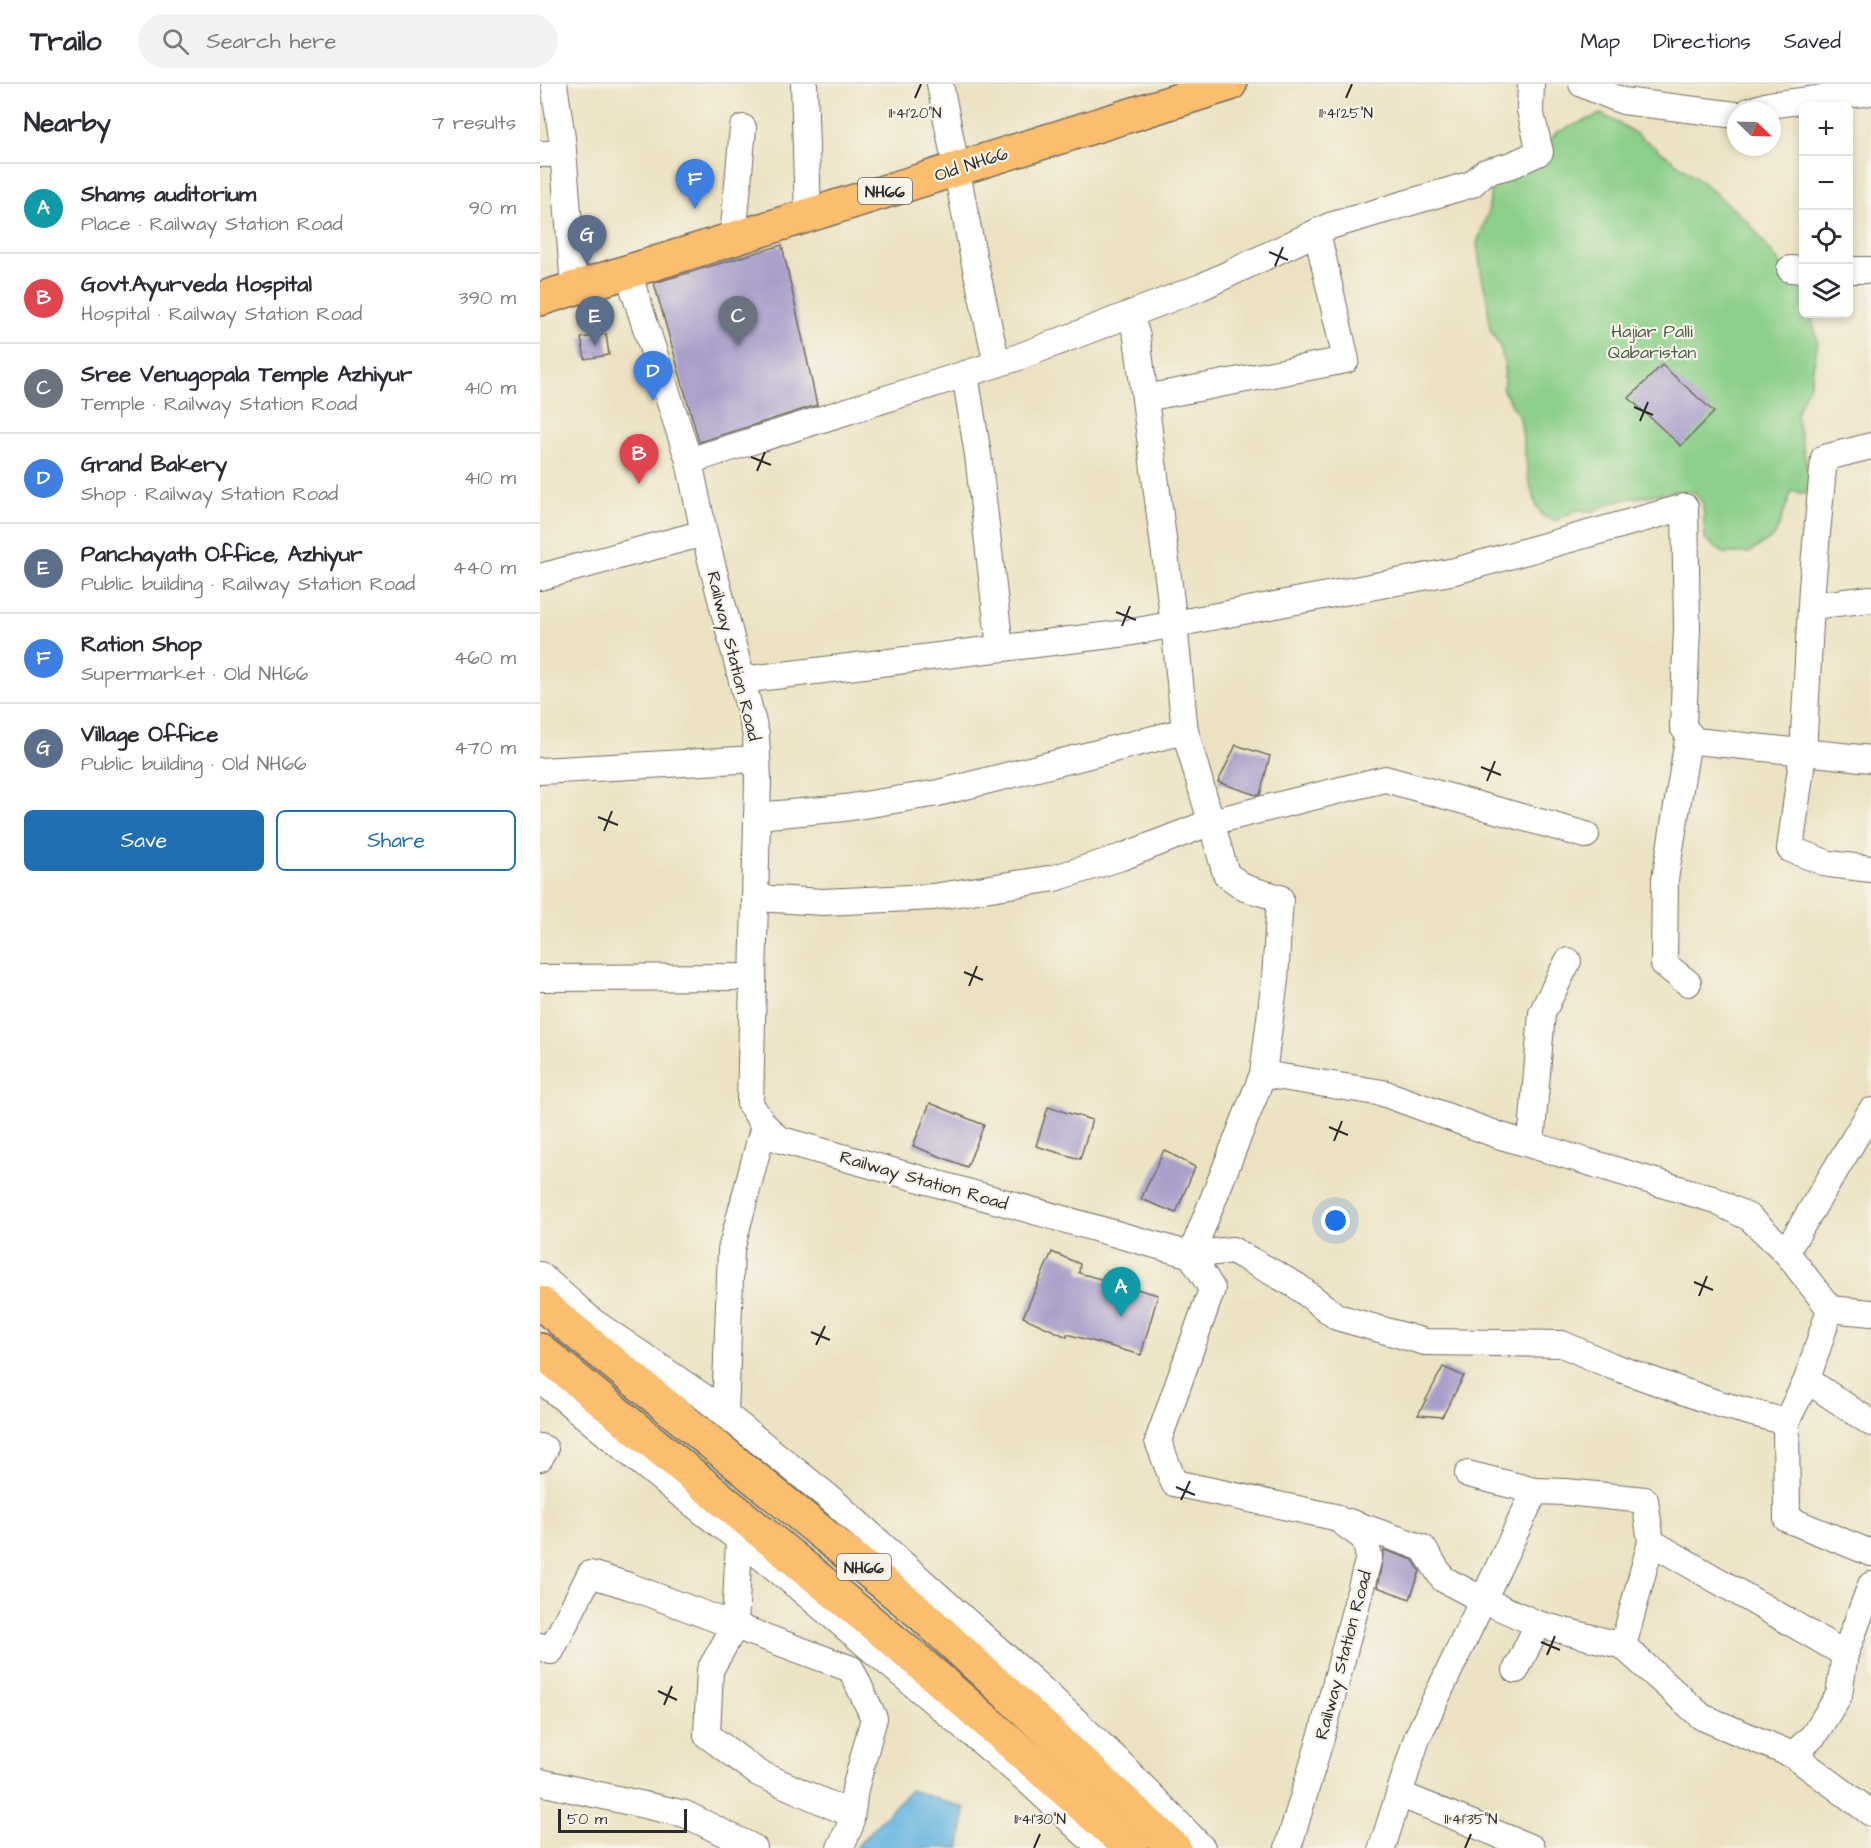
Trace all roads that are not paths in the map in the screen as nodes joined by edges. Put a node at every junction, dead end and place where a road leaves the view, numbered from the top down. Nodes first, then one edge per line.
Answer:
1 (554, 84) edge
2 (804, 84) edge
3 (940, 84) edge
4 (1230, 84) edge
5 (1531, 84) edge
6 (1582, 84) edge
7 (1182, 91) edge
8 (1871, 92) edge
9 (1781, 103) edge
10 (1727, 114) edge
11 (743, 128) dead end
12 (551, 154) edge
13 (957, 168) junction
14 (808, 215) junction
15 (1317, 232) junction
16 (734, 239) junction
17 (1853, 270) edge
18 (1871, 270) edge
19 (628, 272) junction
20 (574, 287) junction
21 (540, 299) edge
22 (1130, 314) junction
23 (997, 364) junction
24 (965, 374) junction
25 (1145, 398) junction
26 (1871, 446) edge
27 (689, 461) junction
28 (704, 533) junction
29 (540, 577) edge
30 (1871, 599) edge
31 (1811, 606) junction
32 (1174, 624) junction
33 (1000, 648) junction
34 (742, 680) junction
35 (1185, 730) junction
36 (1689, 734) junction
37 (1803, 753) junction
38 (757, 759) junction
39 (1871, 759) edge
40 (540, 771) edge
41 (757, 816) junction
42 (1211, 822) junction
43 (1586, 835) dead end
44 (1871, 869) edge
45 (755, 898) junction
46 (1568, 961) dead end
47 (753, 977) junction
48 (540, 978) edge
49 (1688, 983) dead end
50 (1263, 1074) junction
51 (1871, 1111) edge
52 (764, 1125) junction
53 (1531, 1144) junction
54 (1786, 1252) junction
55 (1191, 1255) junction
56 (540, 1275) edge
57 (540, 1303) edge
58 (1830, 1309) junction
59 (1871, 1313) edge
60 (540, 1350) edge
61 (540, 1379) edge
62 (1807, 1380) junction
63 (725, 1414) junction
64 (1786, 1422) junction
65 (1871, 1423) edge
66 (540, 1447) edge
67 (540, 1458) edge
68 (1468, 1474) dead end
69 (1535, 1491) junction
70 (1335, 1517) junction
71 (739, 1540) junction
72 (1651, 1542) junction
73 (1871, 1553) edge
74 (1871, 1585) edge
75 (1483, 1600) junction
76 (1538, 1624) junction
77 (735, 1626) junction
78 (540, 1646) edge
79 (1623, 1646) junction
80 (1845, 1654) junction
81 (1516, 1670) dead end
82 (1793, 1755) junction
83 (540, 1782) edge
84 (1399, 1794) junction
85 (1871, 1813) edge
86 (851, 1814) junction
87 (754, 1848) edge
88 (840, 1848) edge
89 (1106, 1848) edge
90 (1131, 1848) edge
91 (1174, 1848) edge
92 (1202, 1848) edge
93 (1288, 1848) edge
94 (1382, 1848) edge
95 (1532, 1848) edge

1 - 12 street
2 - 14 street
3 - 13 street
4 - 7 main road, Old NH66 / NH66
5 - 15 street
6 - 10 street
7 - 13 main road, Old NH66 / NH66
8 - 9 street
11 - 16 street
12 - 20 street
13 - 14 main road, Old NH66 / NH66
13 - 23 street
14 - 16 main road, Old NH66 / NH66
15 - 22 street
15 - 25 street
16 - 19 main road, Old NH66 / NH66
17 - 18 street
19 - 20 main road, Old NH66 / NH66
19 - 27 street, Railway Station Road
20 - 21 main road, Old NH66 / NH66
22 - 23 street
22 - 25 street
23 - 24 street
24 - 27 street
24 - 33 street
25 - 32 street
26 - 31 street
27 - 28 street, Railway Station Road
28 - 29 street
28 - 34 street, Railway Station Road
30 - 31 street
31 - 37 street
32 - 33 street
32 - 35 street
32 - 36 street
33 - 34 street
34 - 38 street, Railway Station Road
35 - 41 street
35 - 42 street
36 - 37 street
36 - 49 street
37 - 39 street
37 - 44 street
38 - 40 street
38 - 41 street, Railway Station Road
41 - 45 street, Railway Station Road
42 - 43 street
42 - 45 street
42 - 50 street
45 - 47 street, Railway Station Road
46 - 53 street
47 - 48 street
47 - 52 street, Railway Station Road
50 - 53 street
50 - 55 street
51 - 54 street
52 - 55 street, Railway Station Road
52 - 63 street
53 - 54 street
54 - 58 street
55 - 64 street
55 - 70 street, Railway Station Road
56 - 63 street
57 - 91 main road, NH66
58 - 59 street
58 - 62 street
60 - 90 main road, NH66
61 - 71 street
62 - 64 street
62 - 65 street
63 - 92 street
64 - 73 street
66 - 67 street
68 - 69 street
69 - 72 street
69 - 75 street
70 - 75 street
70 - 93 street, Railway Station Road
71 - 77 street
71 - 89 street
72 - 79 street
72 - 80 street
74 - 80 street
75 - 76 street
75 - 84 street
76 - 79 street
76 - 81 street
77 - 78 street
77 - 86 street
77 - 86 street
79 - 82 street
80 - 82 street
82 - 85 street
83 - 87 street
84 - 94 street
84 - 95 street
86 - 88 street

